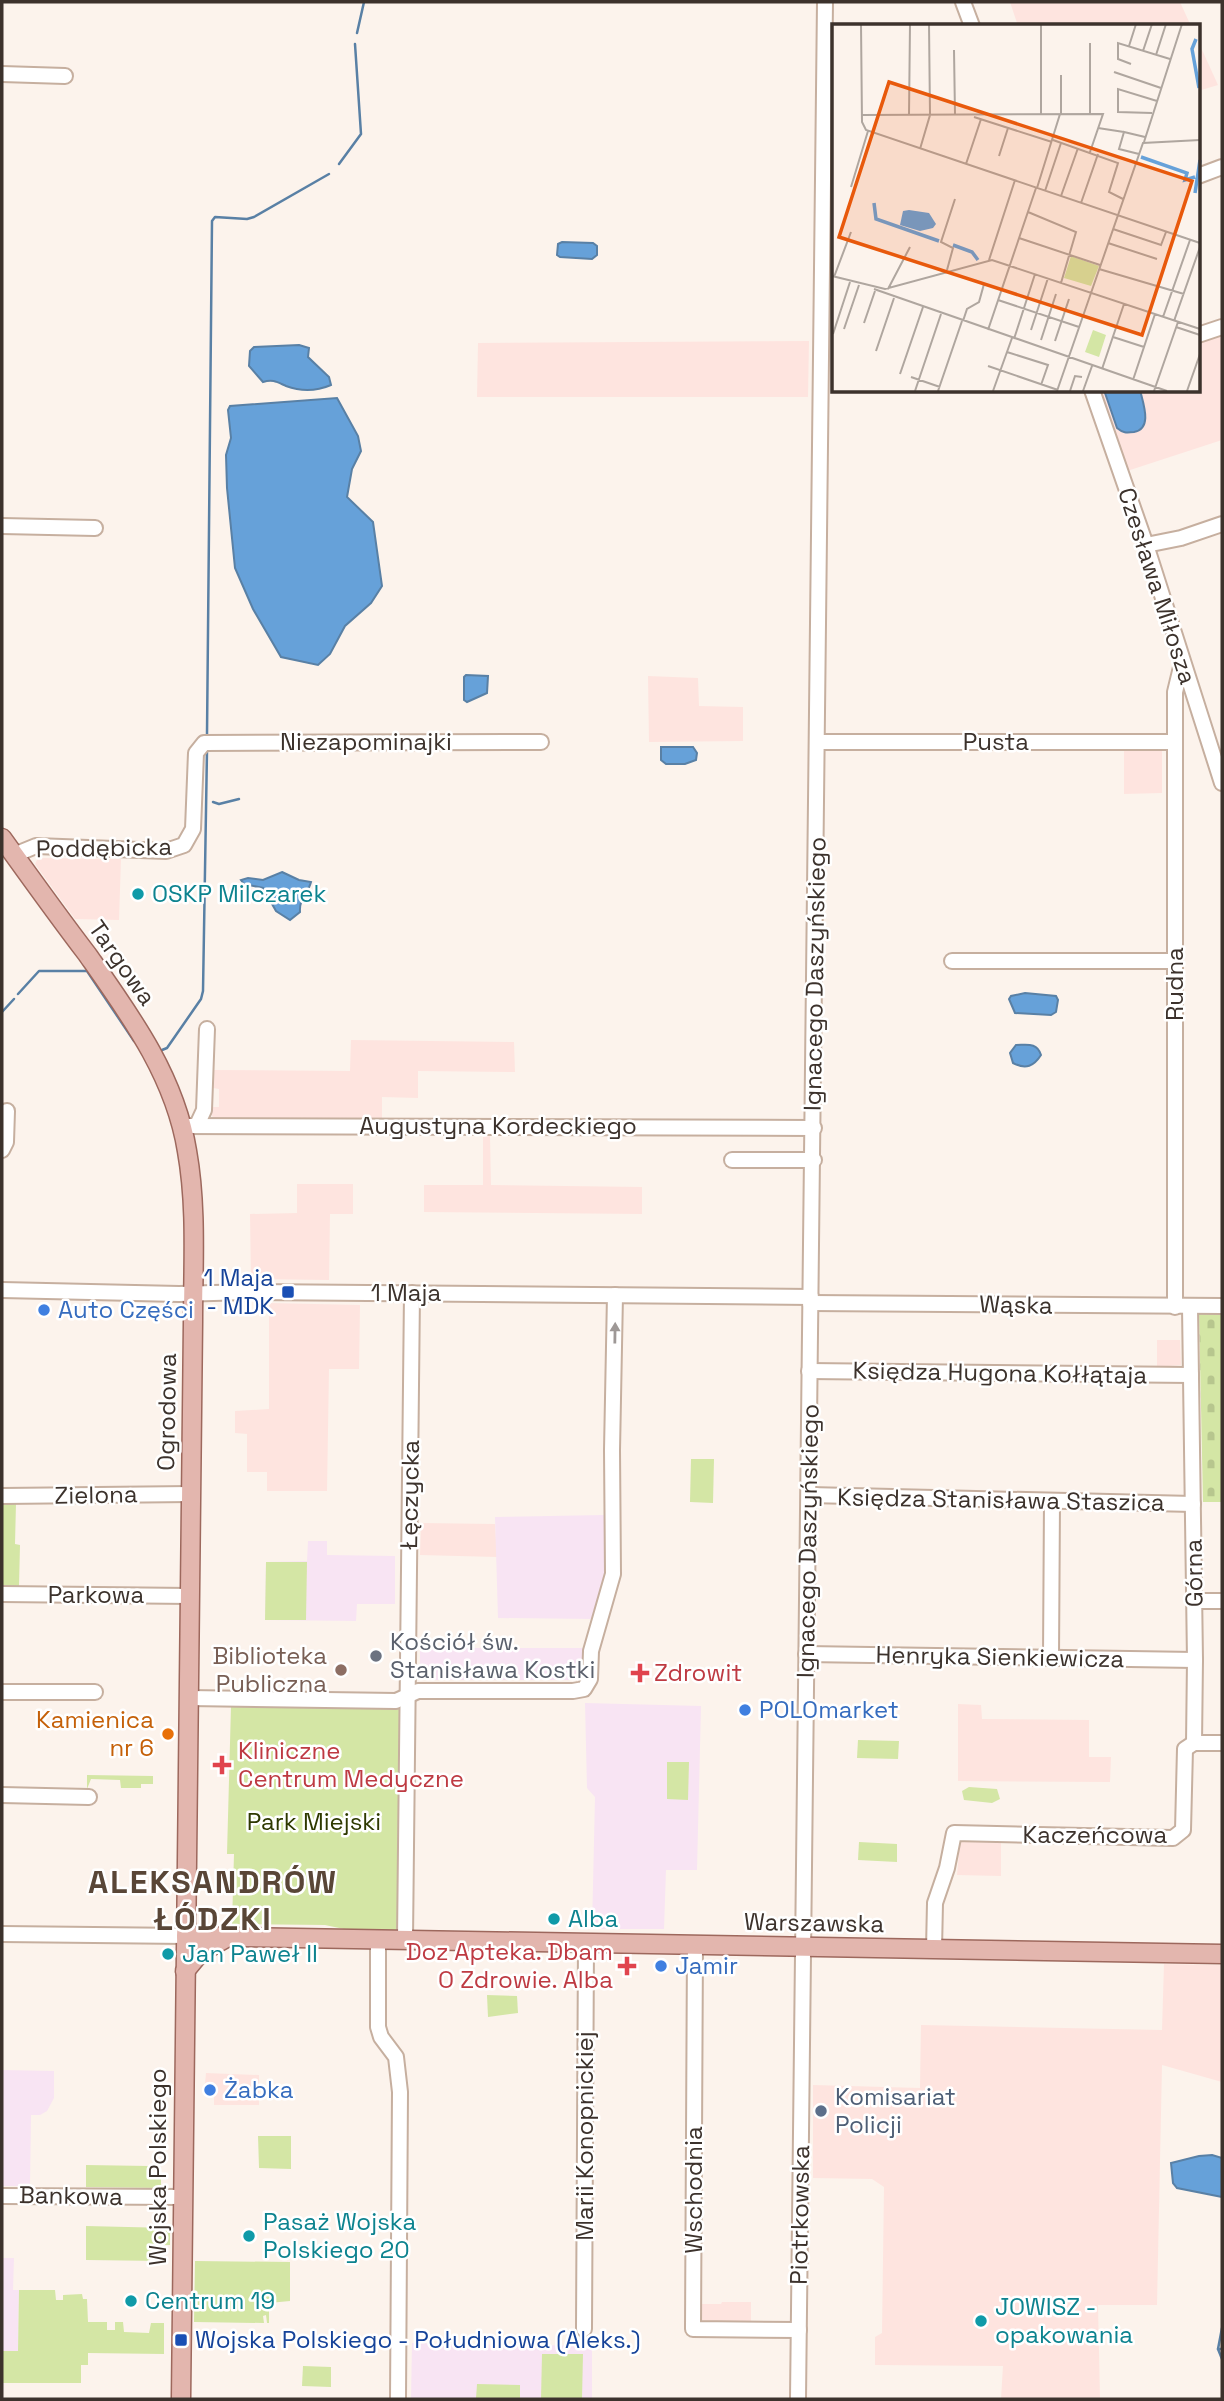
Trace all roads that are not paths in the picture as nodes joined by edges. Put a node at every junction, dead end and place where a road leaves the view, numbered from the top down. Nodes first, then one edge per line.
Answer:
1 (825, 2) edge
2 (963, 2) edge
3 (971, 24) edge
4 (829, 51) edge
5 (2, 74) edge
6 (65, 76) dead end
7 (1222, 167) edge
8 (1200, 175) edge
9 (1222, 327) edge
10 (1200, 334) edge
11 (827, 378) edge
12 (1093, 392) edge
13 (1222, 524) edge
14 (2, 526) edge
15 (95, 528) dead end
16 (1146, 545) junction
17 (1182, 663) junction
18 (541, 742) dead end
19 (817, 742) junction
20 (1175, 742) junction
21 (1216, 744) edge
22 (196, 753) joint
23 (1222, 783) edge
24 (2, 838) edge
25 (14, 855) junction
26 (952, 961) dead end
27 (1175, 961) junction
28 (207, 1029) dead end
29 (7, 1111) dead end
30 (190, 1126) junction
31 (814, 1128) junction
32 (2, 1150) edge
33 (732, 1160) dead end
34 (814, 1160) junction
35 (2, 1290) edge
36 (193, 1293) junction
37 (412, 1293) junction
38 (615, 1295) junction
39 (811, 1300) junction
40 (1222, 1306) edge
41 (1175, 1307) junction
42 (1190, 1307) junction
43 (810, 1371) junction
44 (1191, 1375) junction
45 (191, 1494) junction
46 (809, 1495) junction
47 (2, 1496) edge
48 (1052, 1501) junction
49 (1193, 1504) junction
50 (2, 1594) edge
51 (190, 1596) junction
52 (1194, 1601) junction
53 (1222, 1601) edge
54 (806, 1654) junction
55 (1051, 1657) junction
56 (1195, 1660) junction
57 (2, 1692) edge
58 (95, 1692) dead end
59 (408, 1696) junction
60 (189, 1698) junction
61 (1194, 1743) junction
62 (1222, 1743) edge
63 (2, 1795) edge
64 (89, 1797) dead end
65 (2, 1934) edge
66 (186, 1936) junction
67 (229, 1937) junction
68 (378, 1939) junction
69 (405, 1939) junction
70 (586, 1943) junction
71 (695, 1945) junction
72 (802, 1947) junction
73 (934, 1949) junction
74 (1222, 1954) edge
75 (185, 1971) junction
76 (2, 2196) edge
77 (183, 2197) junction
78 (584, 2329) dead end
79 (799, 2330) junction
80 (181, 2399) edge
81 (398, 2399) edge
82 (798, 2399) edge

1 - 4 street, Ignacego Daszyńskiego
2 - 3 street
4 - 11 street, Ignacego Daszyńskiego
5 - 6 street
7 - 8 street
9 - 10 street
11 - 19 street, Ignacego Daszyńskiego
12 - 16 street, Czesława Miłosza
13 - 16 street
14 - 15 street
16 - 17 street, Czesława Miłosza
17 - 20 street, Rudna
17 - 21 street, Czesława Miłosza
18 - 22 street, Niezapominajki
19 - 20 street, Pusta
19 - 31 street, Ignacego Daszyńskiego
20 - 27 street, Rudna
21 - 23 street, Czesława Miłosza
22 - 25 street, Poddębicka
24 - 25 main road, Targowa
25 - 30 main road, Targowa
26 - 27 street
27 - 41 street, Rudna
28 - 30 street, Ogrodowa
29 - 32 street
30 - 31 street, Augustyna Kordeckiego
30 - 36 main road, Ogrodowa
31 - 34 street, Ignacego Daszyńskiego
33 - 34 street
34 - 39 street, Ignacego Daszyńskiego
35 - 36 street, 1 Maja
36 - 37 street, 1 Maja
36 - 45 main road, Ogrodowa
37 - 38 street, 1 Maja
37 - 59 street, Łęczycka
38 - 39 street, 1 Maja
59 -> 38 street
39 - 41 street, Wąska
39 - 43 street, Ignacego Daszyńskiego
40 - 42 street, Wąska
41 - 42 street, Wąska
42 - 44 street
43 - 44 street, Księdza Hugona Kołłątaja
43 - 46 street, Ignacego Daszyńskiego
44 - 49 street, Górna
45 - 47 street, Zielona
45 - 51 main road, Ogrodowa
46 - 48 street, Księdza Stanisława Staszica
46 - 54 street, Ignacego Daszyńskiego
48 - 49 street, Księdza Stanisława Staszica
48 - 55 street
49 - 52 street, Górna
50 - 51 street, Parkowa
51 - 60 main road, Ogrodowa
52 - 53 street
52 - 56 street, Górna
54 - 55 street, Henryka Sienkiewicza
54 - 72 street, Ignacego Daszyńskiego
55 - 56 street, Henryka Sienkiewicza
56 - 61 street, Górna
57 - 58 street
59 - 60 street
59 - 69 street, Łęczycka
60 - 66 main road, Ogrodowa
61 - 62 street
61 - 73 street, Kaczeńcowa
63 - 64 street
65 - 66 street
66 - 67 main road, Warszawska
66 - 75 main road, Wojska Polskiego
67 - 68 main road, Warszawska
67 - 75 main road
68 - 69 main road, Warszawska
68 - 81 street
69 - 70 main road, Warszawska
70 - 71 main road, Warszawska
70 - 78 street, Marii Konopnickiej
71 - 72 main road, Warszawska
71 - 79 street, Wschodnia
72 - 73 main road, Warszawska
72 - 79 street, Piotrkowska
73 - 74 main road, Warszawska
75 - 77 main road, Wojska Polskiego
76 - 77 street, Bankowa
77 - 80 main road, Wojska Polskiego
79 - 82 street, Piotrkowska

